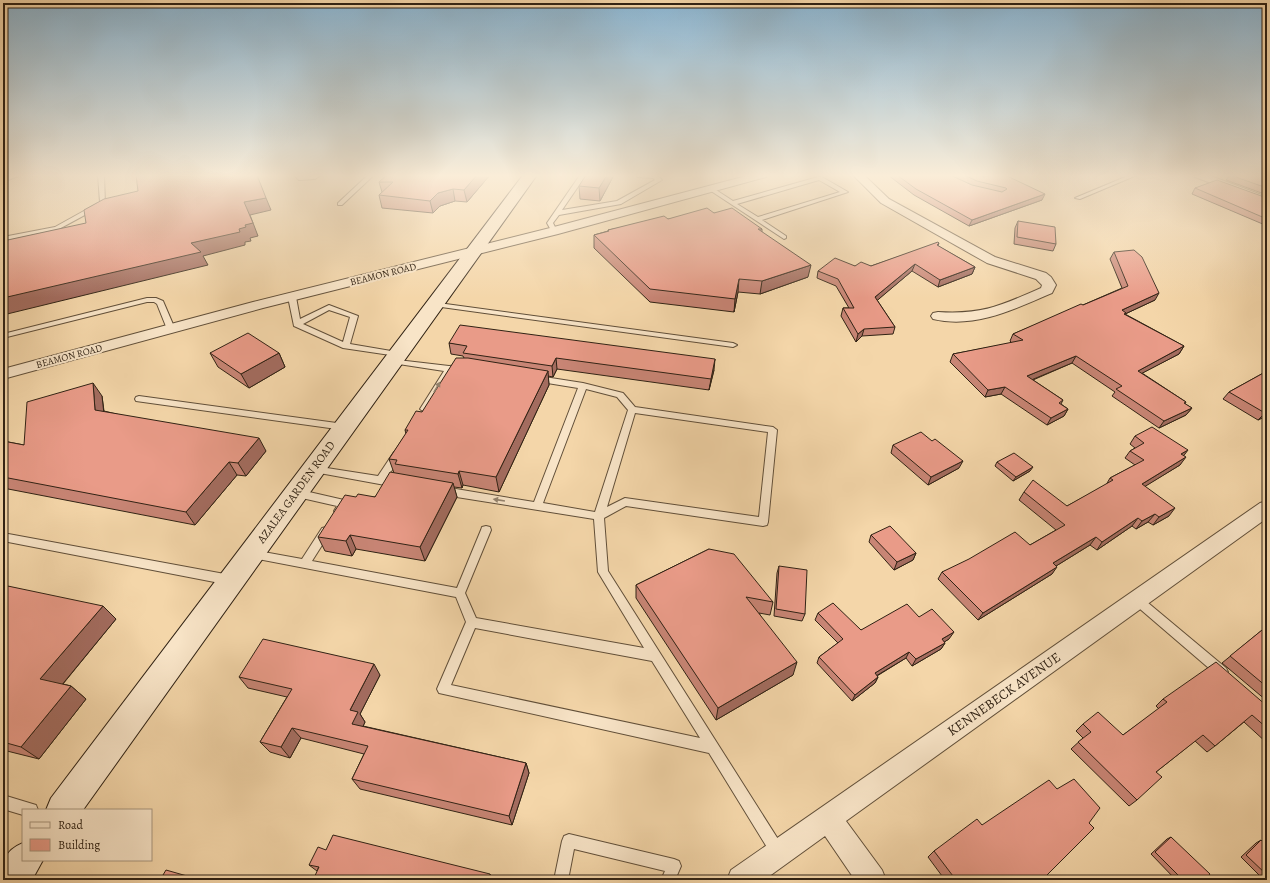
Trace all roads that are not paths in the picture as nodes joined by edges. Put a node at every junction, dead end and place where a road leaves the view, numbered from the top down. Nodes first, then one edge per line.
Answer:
1 (80, 216) edge
2 (499, 216) edge
3 (555, 216) edge
4 (609, 216) edge
5 (753, 216) edge
6 (766, 216) edge
7 (913, 216) edge
8 (757, 219) junction
9 (554, 231) junction
10 (784, 237) dead end
11 (3, 239) edge
12 (473, 252) junction
13 (292, 297) junction
14 (434, 304) junction
15 (938, 316) dead end
16 (297, 324) junction
17 (171, 329) junction
18 (3, 336) edge
19 (733, 345) dead end
20 (346, 346) junction
21 (395, 358) junction
22 (471, 368) edge
23 (448, 369) junction
24 (3, 374) edge
25 (531, 378) edge
26 (583, 386) junction
27 (139, 399) dead end
28 (632, 410) junction
29 (421, 415) edge
30 (344, 427) junction
31 (401, 448) edge
32 (313, 469) junction
33 (381, 480) junction
34 (404, 484) edge
35 (436, 489) edge
36 (296, 493) junction
37 (537, 506) junction
38 (1267, 508) edge
39 (599, 516) junction
40 (486, 530) dead end
41 (3, 537) edge
42 (251, 554) junction
43 (304, 564) junction
44 (231, 581) junction
45 (460, 593) junction
46 (1137, 600) junction
47 (472, 622) junction
48 (656, 656) junction
49 (1231, 680) edge
50 (712, 747) junction
51 (3, 802) edge
52 (28, 809) edge
53 (63, 809) edge
54 (828, 818) junction
55 (779, 853) junction
56 (561, 880) edge
57 (668, 880) edge
58 (741, 880) edge
59 (872, 880) edge

1 - 11 lane
2 - 12 main road, AZALEA GARDEN ROAD
3 - 9 lane
4 - 9 street, BEAMON ROAD
5 - 8 lane
6 - 8 lane
7 - 15 street
8 - 10 lane
9 - 12 street, BEAMON ROAD
12 - 13 street, BEAMON ROAD
12 - 14 main road, AZALEA GARDEN ROAD
13 - 16 lane
13 - 17 street, BEAMON ROAD
14 - 19 lane
14 - 21 main road, AZALEA GARDEN ROAD
16 - 20 lane
16 - 20 lane
17 - 18 lane
17 - 24 street, BEAMON ROAD
20 - 21 lane
21 - 23 lane
21 - 30 main road, AZALEA GARDEN ROAD
22 - 23 lane
29 -> 23 lane
25 - 26 lane
26 - 28 lane
26 - 37 lane
27 - 30 lane
28 - 39 lane
28 - 39 lane
30 - 32 main road, AZALEA GARDEN ROAD
31 - 33 lane
32 - 33 lane
32 - 36 main road, AZALEA GARDEN ROAD
33 - 34 lane
37 -> 35 lane
36 - 42 main road, AZALEA GARDEN ROAD
36 - 43 lane
37 - 39 lane
38 - 46 street, KENNEBECK AVENUE
39 - 48 lane
40 - 45 lane
41 - 44 lane
42 - 43 lane
42 - 44 main road, AZALEA GARDEN ROAD
43 - 45 lane
44 - 53 main road, AZALEA GARDEN ROAD
45 - 47 lane
46 - 49 lane
46 - 54 street, KENNEBECK AVENUE
47 - 48 lane
47 - 50 lane
48 - 50 lane
50 - 55 lane
51 - 52 lane
54 - 55 street, KENNEBECK AVENUE
54 - 59 street
55 - 58 street, KENNEBECK AVENUE
56 - 57 lane

